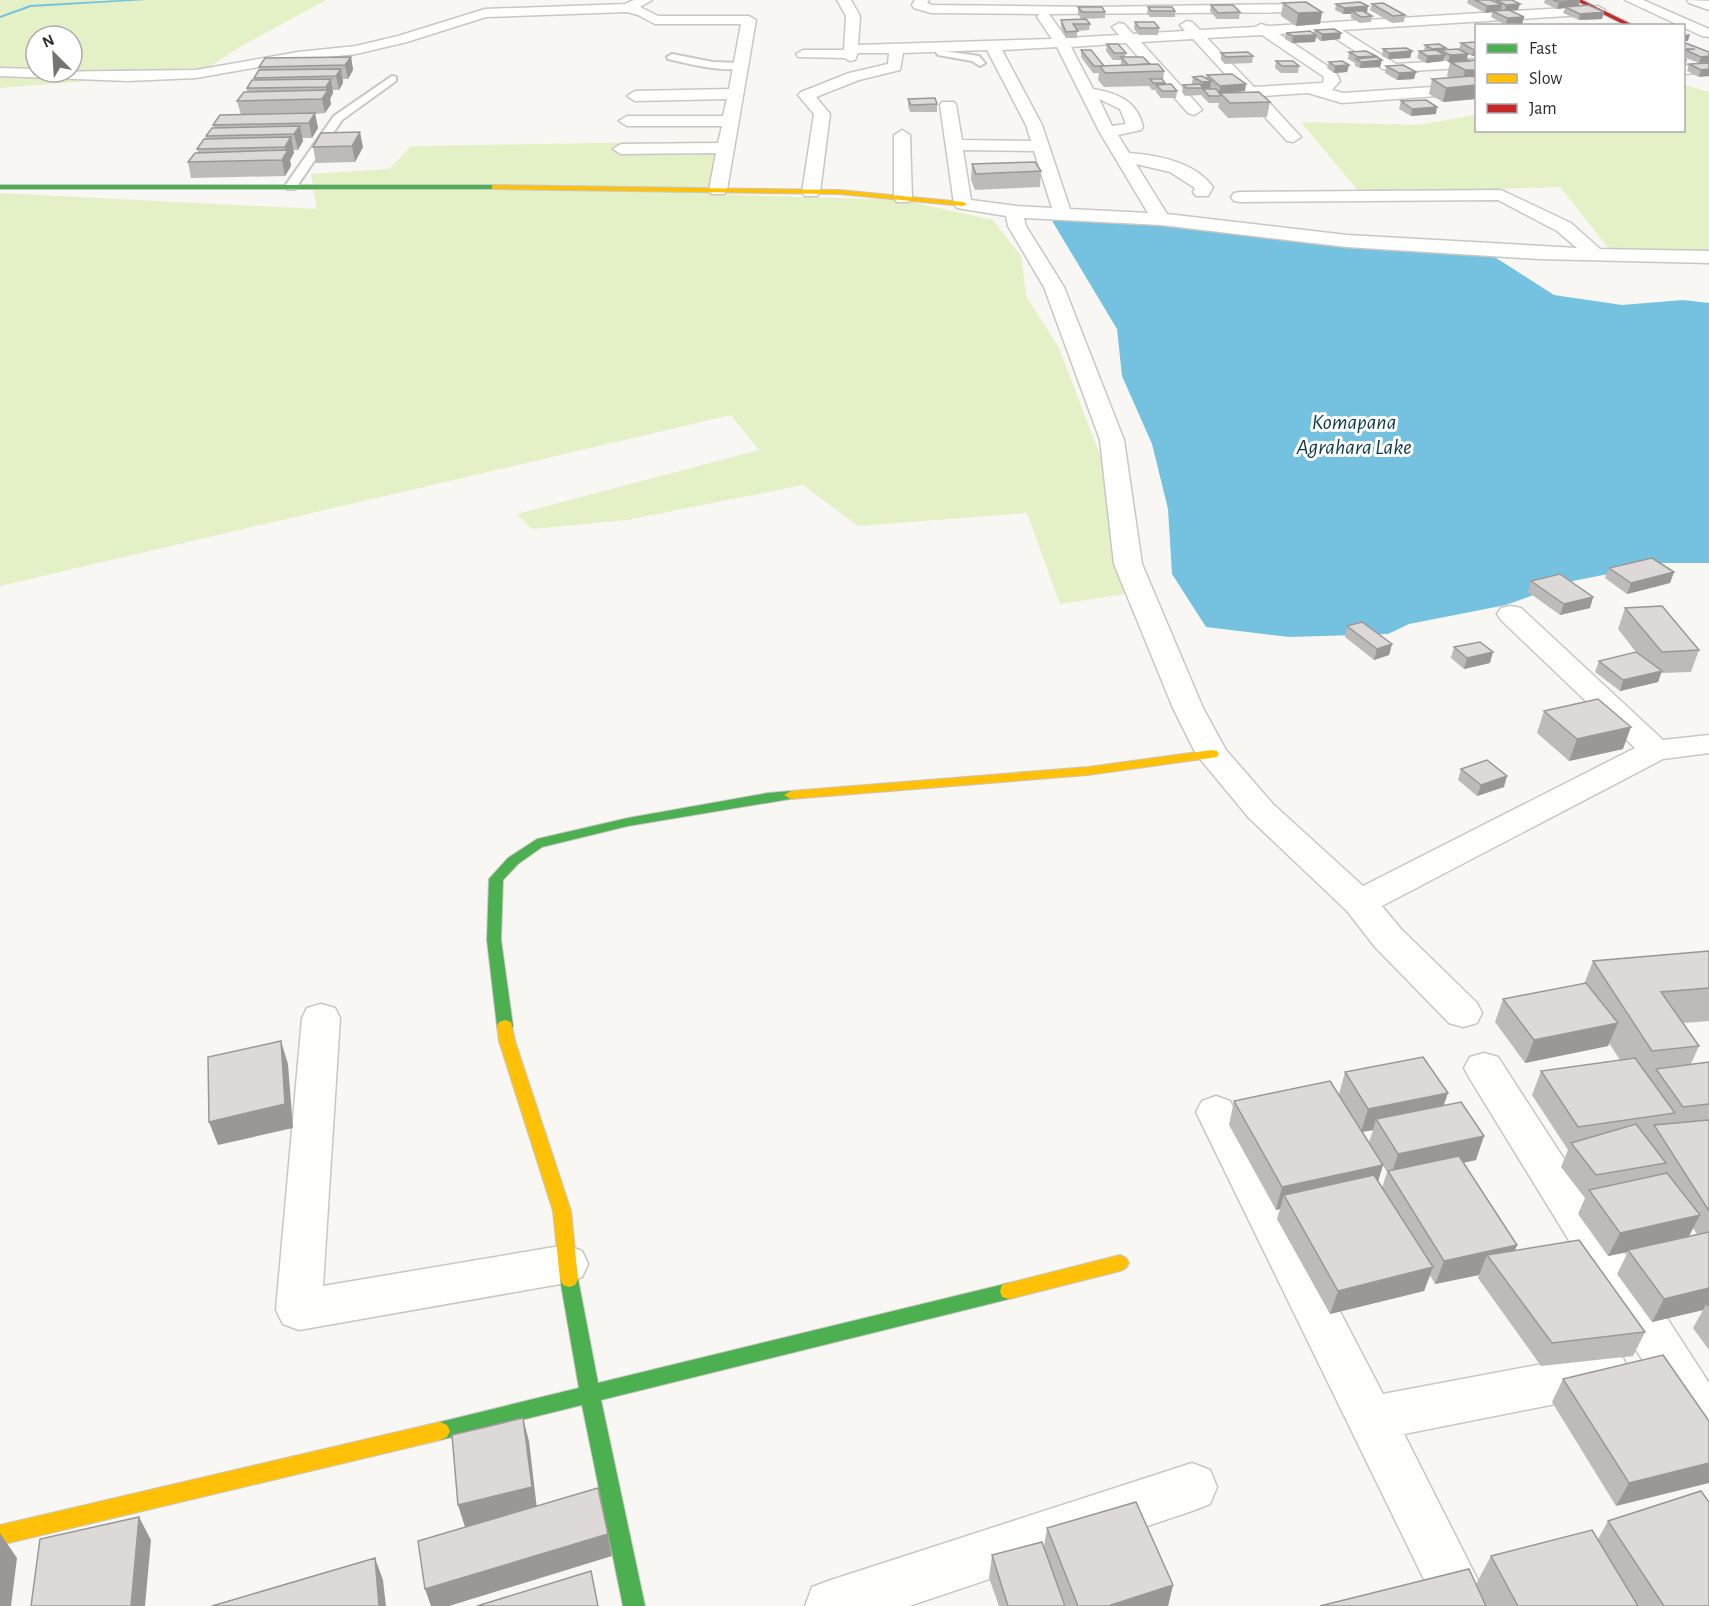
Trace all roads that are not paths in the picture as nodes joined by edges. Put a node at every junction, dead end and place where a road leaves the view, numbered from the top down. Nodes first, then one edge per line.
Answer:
1 (645, 0) edge
2 (844, 0) edge
3 (922, 0) edge
4 (1579, 0) edge
5 (1632, 0) edge
6 (1694, 0) edge
7 (1136, 5) edge
8 (1597, 5) edge
9 (1709, 6) edge
10 (627, 8) junction
11 (1174, 8) edge
12 (1366, 10) edge
13 (1240, 13) edge
14 (1044, 17) dead end
15 (1111, 17) dead end
16 (1390, 23) junction
17 (1630, 24) edge
18 (1675, 24) edge
19 (1329, 27) junction
20 (1685, 30) edge
21 (1266, 31) junction
22 (1195, 35) junction
23 (1128, 39) junction
24 (1705, 41) edge
25 (1062, 43) junction
26 (992, 45) junction
27 (938, 48) junction
28 (896, 49) junction
29 (1394, 51) edge
30 (851, 53) junction
31 (1370, 53) junction
32 (802, 54) dead end
33 (672, 57) dead end
34 (980, 63) dead end
35 (1475, 63) edge
36 (740, 66) junction
37 (1709, 68) edge
38 (1685, 70) edge
39 (0, 72) edge
40 (393, 79) dead end
41 (1475, 88) edge
42 (1311, 89) junction
43 (1250, 92) junction
44 (735, 93) junction
45 (1089, 93) junction
46 (635, 96) dead end
47 (948, 105) dead end
48 (1194, 110) dead end
49 (627, 121) dead end
50 (730, 121) junction
51 (1010, 125) dead end
52 (1034, 125) junction
53 (1107, 131) junction
54 (902, 135) dead end
55 (1293, 137) dead end
56 (955, 145) junction
57 (1042, 146) junction
58 (726, 148) junction
59 (621, 149) dead end
60 (1124, 158) junction
61 (291, 186) junction
62 (0, 187) edge
63 (718, 189) junction
64 (811, 192) junction
65 (1202, 192) dead end
66 (1240, 196) dead end
67 (1350, 196) junction
68 (903, 198) junction
69 (963, 204) junction
70 (1017, 212) junction
71 (1361, 212) dead end
72 (1063, 215) junction
73 (1161, 219) junction
74 (1564, 227) junction
75 (1528, 229) dead end
76 (1426, 230) junction
77 (1480, 231) dead end
78 (1323, 238) junction
79 (1439, 247) junction
80 (1595, 254) junction
81 (1709, 257) edge
82 (1511, 614) dead end
83 (1709, 744) edge
84 (1656, 750) junction
85 (1212, 754) junction
86 (1360, 903) junction
87 (1463, 1012) dead end
88 (321, 1018) dead end
89 (1484, 1068) dead end
90 (1216, 1112) dead end
91 (1120, 1263) dead end
92 (566, 1264) junction
93 (1670, 1361) junction
94 (590, 1395) junction
95 (1372, 1418) junction
96 (1709, 1425) edge
97 (1192, 1487) dead end
98 (0, 1535) edge
99 (633, 1606) edge
100 (831, 1606) edge
101 (1465, 1606) edge

1 - 10 street
2 - 30 street
3 - 7 street
4 - 8 street
5 - 18 street
6 - 9 street
7 - 11 street
8 - 16 street
8 - 17 street
10 - 36 street
10 - 39 street
11 - 19 street
11 - 22 street
12 - 16 street
13 - 21 street
14 - 25 street
15 - 23 street
16 - 19 street
19 - 21 street
19 - 31 street
20 - 24 street
21 - 22 street
21 - 42 street
22 - 23 street
22 - 43 street
23 - 25 street
23 - 48 street
25 - 26 street
25 - 45 street
26 - 27 street
26 - 52 street
27 - 28 street
27 - 34 lane
28 - 30 street
28 - 64 street
29 - 31 street
30 - 32 street
31 - 35 street
33 - 36 lane
36 - 44 street
37 - 38 street
40 - 61 lane
41 - 42 street
42 - 43 street
43 - 55 street
44 - 46 street
44 - 50 street
45 - 53 street
45 - 53 street
47 - 56 street
49 - 50 street
50 - 58 street
51 - 52 street
52 - 57 street
53 - 60 street
54 - 68 street
56 - 57 street
56 - 69 street
57 - 72 street
58 - 59 street
58 - 63 street
60 - 65 street
60 - 73 street
61 - 62 street
61 - 63 street
63 - 64 street
64 - 68 street
66 - 67 street
67 - 71 street
67 - 74 street
68 - 69 street
69 - 70 street
70 - 72 street
70 - 85 street
72 - 73 street
73 - 78 street
74 - 75 street
74 - 80 street
76 - 77 street
76 - 78 street
76 - 79 street
78 - 79 street
79 - 80 street
80 - 81 street
82 - 84 street
83 - 84 street
84 - 86 street
85 - 86 street
85 - 92 street
86 - 87 street
88 - 92 street
89 - 93 street
90 - 95 street
91 - 94 street
92 - 94 street
93 - 95 street
93 - 96 street
94 - 98 street
94 - 99 street
95 - 101 street
97 - 100 street

